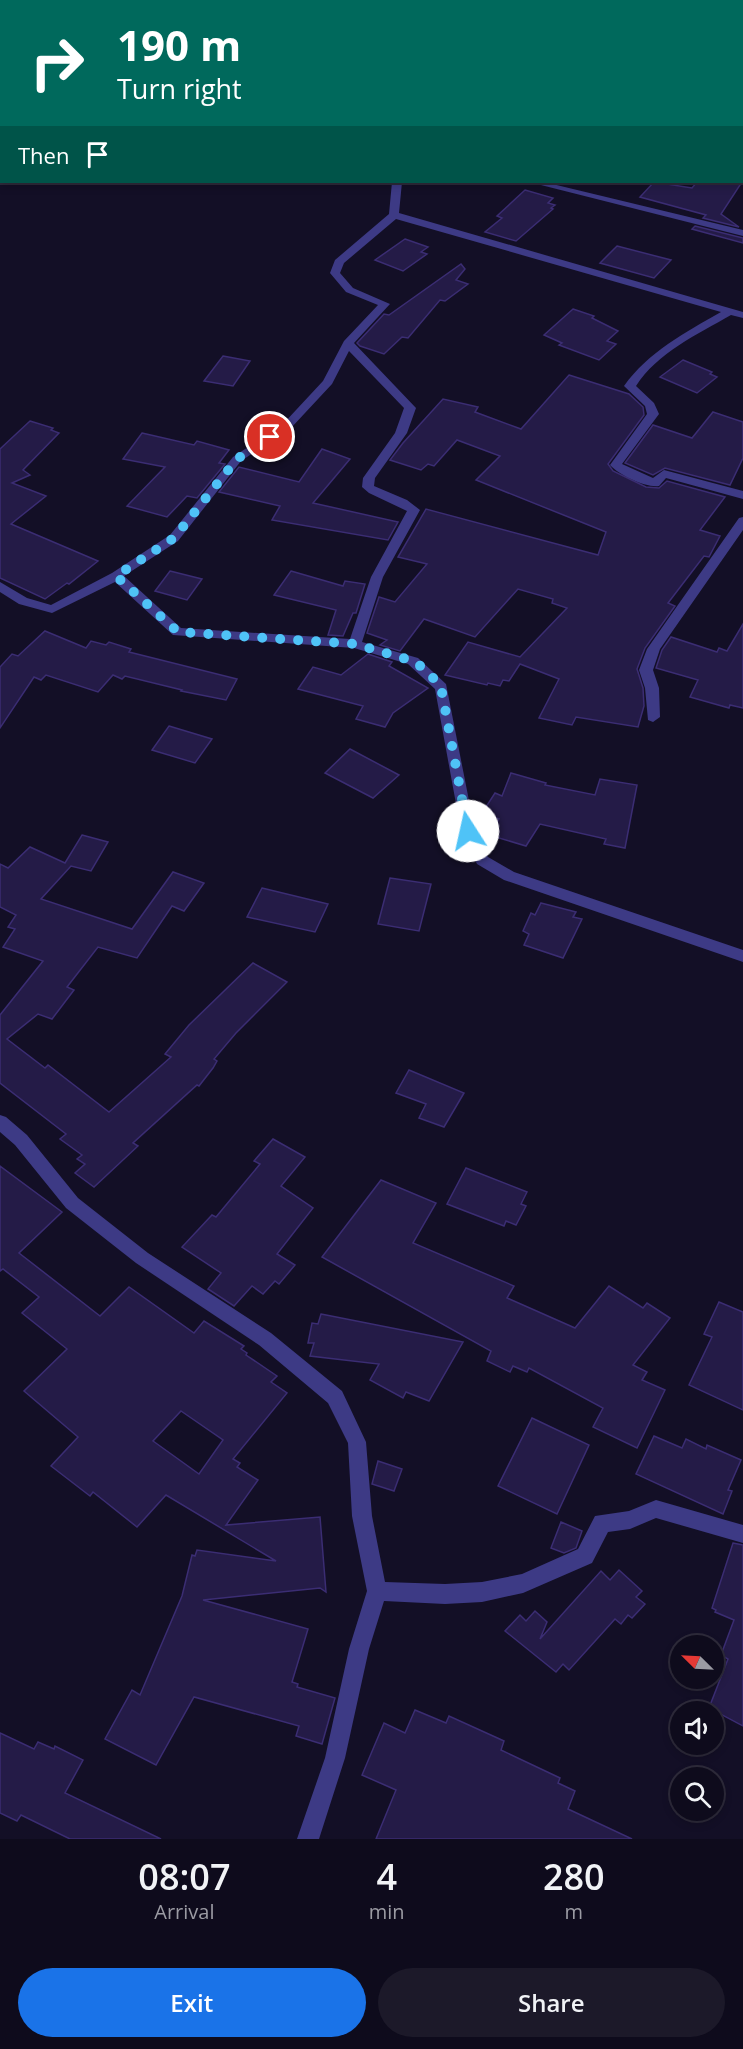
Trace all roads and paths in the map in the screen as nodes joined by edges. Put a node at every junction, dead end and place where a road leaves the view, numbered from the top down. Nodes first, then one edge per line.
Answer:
1 (397, 183) edge
2 (538, 183) edge
3 (394, 215) junction
4 (743, 233) edge
5 (730, 311) junction
6 (743, 315) edge
7 (348, 343) junction
8 (743, 495) edge
9 (743, 521) edge
10 (116, 576) junction
11 (0, 586) edge
12 (355, 644) junction
13 (653, 717) dead end
14 (743, 956) edge
15 (0, 1122) edge
16 (743, 1534) edge
17 (377, 1591) junction
18 (308, 1839) edge

1 - 3 street
2 - 4 street
3 - 5 street
3 - 7 street
5 - 6 street
5 - 8 street
7 - 10 street
7 - 12 street
9 - 13 street
10 - 11 street
10 - 12 street
12 - 14 street
15 - 17 street
16 - 17 street
17 - 18 street

